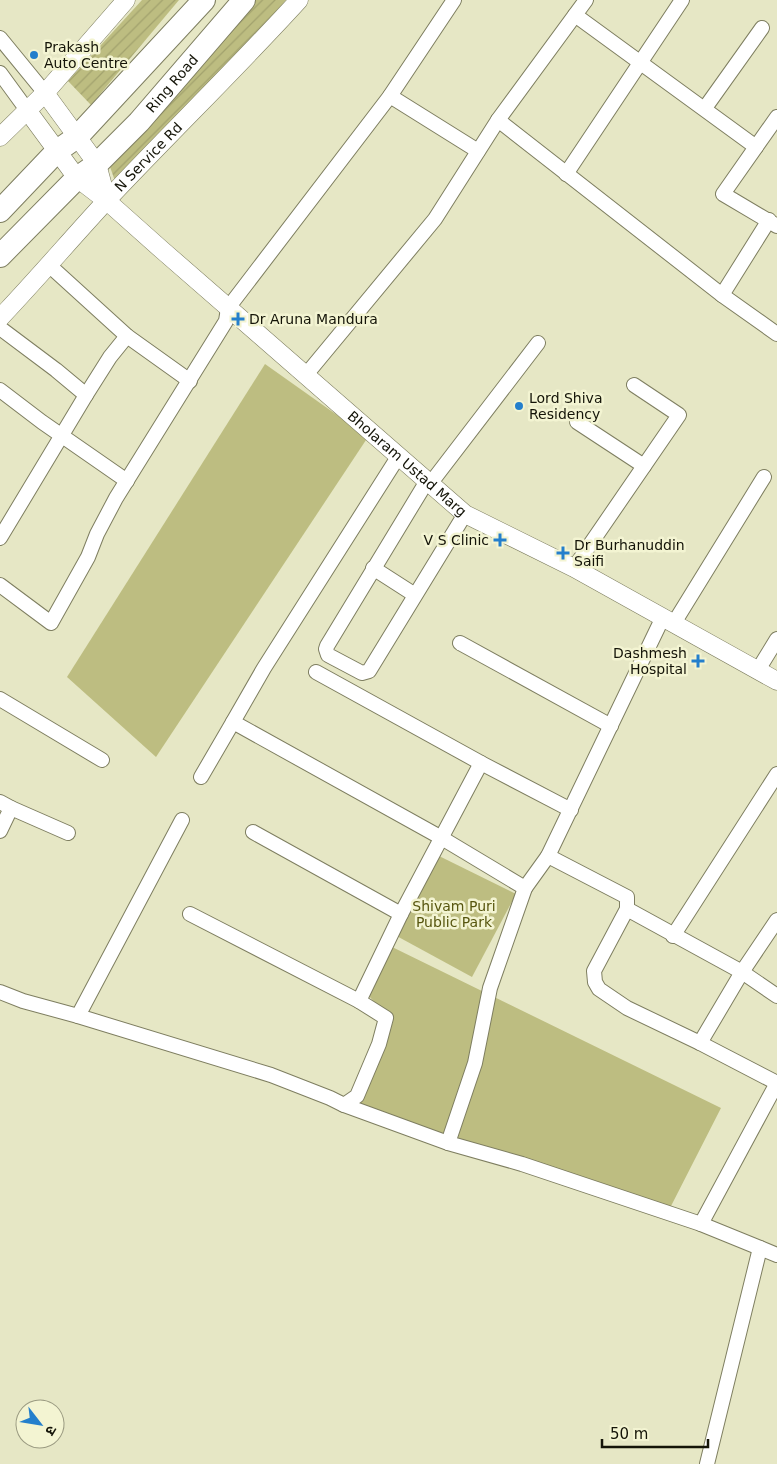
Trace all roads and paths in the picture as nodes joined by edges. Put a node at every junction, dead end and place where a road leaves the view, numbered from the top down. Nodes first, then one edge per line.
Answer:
1 (126, 0) edge
2 (204, 0) edge
3 (244, 0) edge
4 (299, 0) edge
5 (454, 0) edge
6 (586, 0) edge
7 (682, 0) edge
8 (575, 14) junction
9 (762, 28) dead end
10 (0, 38) edge
11 (640, 62) junction
12 (0, 73) edge
13 (45, 93) junction
14 (390, 96) junction
15 (705, 108) junction
16 (27, 110) junction
17 (498, 120) junction
18 (776, 122) edge
19 (0, 137) edge
20 (77, 137) junction
21 (756, 147) junction
22 (58, 151) junction
23 (478, 151) junction
24 (96, 164) junction
25 (566, 174) junction
26 (77, 178) junction
27 (107, 200) junction
28 (0, 210) edge
29 (773, 223) edge
30 (0, 256) edge
31 (50, 266) junction
32 (722, 295) junction
33 (228, 308) junction
34 (0, 318) edge
35 (0, 328) edge
36 (777, 334) edge
37 (128, 336) junction
38 (538, 343) dead end
39 (306, 376) junction
40 (190, 381) junction
41 (634, 385) dead end
42 (0, 390) edge
43 (86, 395) junction
44 (577, 422) dead end
45 (61, 435) junction
46 (398, 457) junction
47 (644, 466) junction
48 (764, 477) dead end
49 (127, 481) junction
50 (428, 483) junction
51 (465, 514) junction
52 (0, 538) edge
53 (373, 568) junction
54 (574, 568) junction
55 (0, 585) edge
56 (415, 595) junction
57 (669, 620) junction
58 (777, 639) edge
59 (460, 643) dead end
60 (758, 670) junction
61 (316, 672) dead end
62 (777, 681) edge
63 (0, 699) edge
64 (233, 722) junction
65 (611, 726) junction
66 (102, 760) dead end
67 (481, 763) junction
68 (777, 774) edge
69 (201, 777) dead end
70 (6, 805) edge
71 (571, 810) junction
72 (182, 820) dead end
73 (0, 831) edge
74 (253, 832) dead end
75 (68, 833) dead end
76 (440, 838) junction
77 (548, 856) junction
78 (525, 888) junction
79 (627, 909) junction
80 (190, 914) dead end
81 (401, 914) junction
82 (777, 920) edge
83 (673, 936) junction
84 (742, 972) junction
85 (0, 992) edge
86 (777, 996) edge
87 (359, 1001) junction
88 (78, 1016) junction
89 (700, 1043) junction
90 (777, 1083) edge
91 (344, 1105) junction
92 (448, 1144) junction
93 (701, 1224) junction
94 (760, 1248) junction
95 (777, 1255) edge
96 (707, 1464) edge

1 - 13 street
2 - 20 highway
3 - 24 highway, Ring Road
4 - 27 street, N Service Rd
5 - 14 street
6 - 8 street
7 - 11 street
8 - 11 street
8 - 17 street
9 - 15 street
10 - 13 street
11 - 15 street
11 - 25 street
12 - 16 street
13 - 16 street
13 - 20 street
14 - 23 street
14 - 33 street
15 - 21 street
16 - 19 street
16 - 22 street, Bholaram Ustad Marg
17 - 23 street
17 - 25 street
18 - 21 street
20 - 22 highway
20 - 24 street
21 - 29 street
22 - 26 street, Bholaram Ustad Marg
22 - 28 highway
23 - 39 street
24 - 26 highway, Ring Road
24 - 27 street
25 - 32 street
26 - 27 street, Bholaram Ustad Marg
26 - 30 highway
27 - 31 street, N Service Rd
27 - 33 street, Bholaram Ustad Marg
29 - 32 street
31 - 34 street, N Service Rd
31 - 37 street
32 - 36 street
33 - 39 street, Bholaram Ustad Marg
33 - 40 street
35 - 43 street
37 - 40 street
37 - 43 street
38 - 50 street
39 - 46 street, Bholaram Ustad Marg
40 - 49 street
41 - 47 street
42 - 45 street
43 - 45 street
44 - 47 street
45 - 49 street
45 - 52 street
46 - 50 street, Bholaram Ustad Marg
46 - 64 street
47 - 54 street
48 - 57 street
49 - 55 street
50 - 51 street, Bholaram Ustad Marg
50 - 53 street
51 - 54 street, Bholaram Ustad Marg
51 - 56 street
53 - 56 street
53 - 56 street
54 - 57 street, Bholaram Ustad Marg
57 - 60 street, Bholaram Ustad Marg
57 - 65 street
58 - 60 street
59 - 65 street
60 - 62 street, Bholaram Ustad Marg
61 - 67 street
63 - 66 street
64 - 69 street
64 - 76 street
65 - 71 street
67 - 71 street
67 - 76 street
68 - 83 street
70 - 73 street
70 - 75 street
71 - 77 street
72 - 88 street
74 - 81 street
76 - 78 street
76 - 81 street
77 - 78 street
77 - 79 street
78 - 92 street
79 - 83 street
79 - 89 street
80 - 87 street
81 - 87 street
82 - 84 street
83 - 84 street
84 - 86 street
84 - 89 street
85 - 88 street
87 - 91 street
88 - 91 street
89 - 90 street
90 - 93 street
91 - 92 street
92 - 93 street
93 - 94 street
94 - 95 street
94 - 96 street

